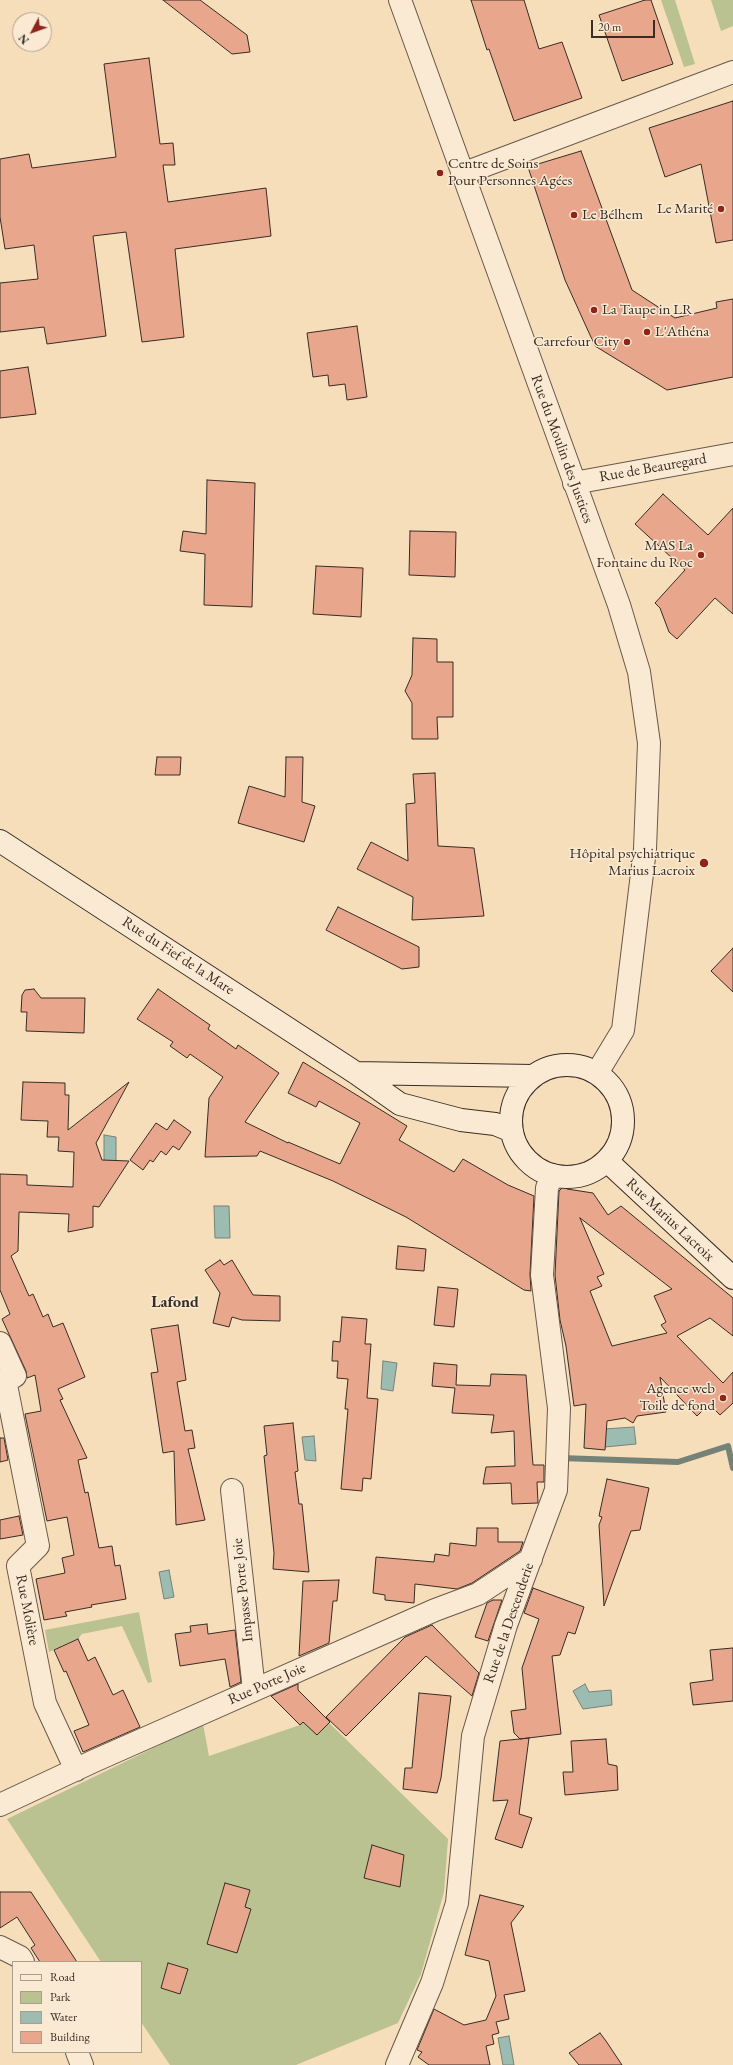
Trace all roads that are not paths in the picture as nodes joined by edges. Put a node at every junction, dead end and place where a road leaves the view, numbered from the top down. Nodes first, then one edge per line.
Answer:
1 (400, 0) edge
2 (733, 72) edge
3 (462, 174) junction
4 (733, 454) edge
5 (574, 483) junction
6 (0, 841) edge
7 (356, 1072) junction
8 (597, 1073) junction
9 (533, 1076) junction
10 (512, 1130) junction
11 (608, 1161) junction
12 (552, 1175) junction
13 (733, 1278) edge
14 (0, 1343) edge
15 (3, 1381) edge
16 (232, 1490) dead end
17 (531, 1560) junction
18 (254, 1690) junction
19 (76, 1770) junction
20 (0, 1805) edge
21 (77, 2053) edge
22 (82, 2065) edge
23 (397, 2065) edge

1 - 3 street, Rue du Moulin des Justices
2 - 3 street
3 - 5 street, Rue du Moulin des Justices
4 - 5 street, Rue de Beauregard
5 - 8 street, Rue du Moulin des Justices
6 - 7 street, Rue du Fief de la Mare
7 - 9 street
7 - 10 street, Rue du Fief de la Mare
8 - 9 street
8 - 11 street
9 - 10 street
10 - 12 street
11 - 12 street
11 - 13 street, Rue Marius Lacroix
12 - 17 street, Rue de la Descenderie
14 - 15 street, Rue Molière
15 - 19 street, Rue Molière
16 - 18 street, Impasse Porte Joie
17 - 18 street, Rue Porte Joie
17 - 23 street, Rue de la Descenderie
18 - 19 street, Rue Porte Joie
19 - 20 street, Rue Porte Joie
21 - 22 street

